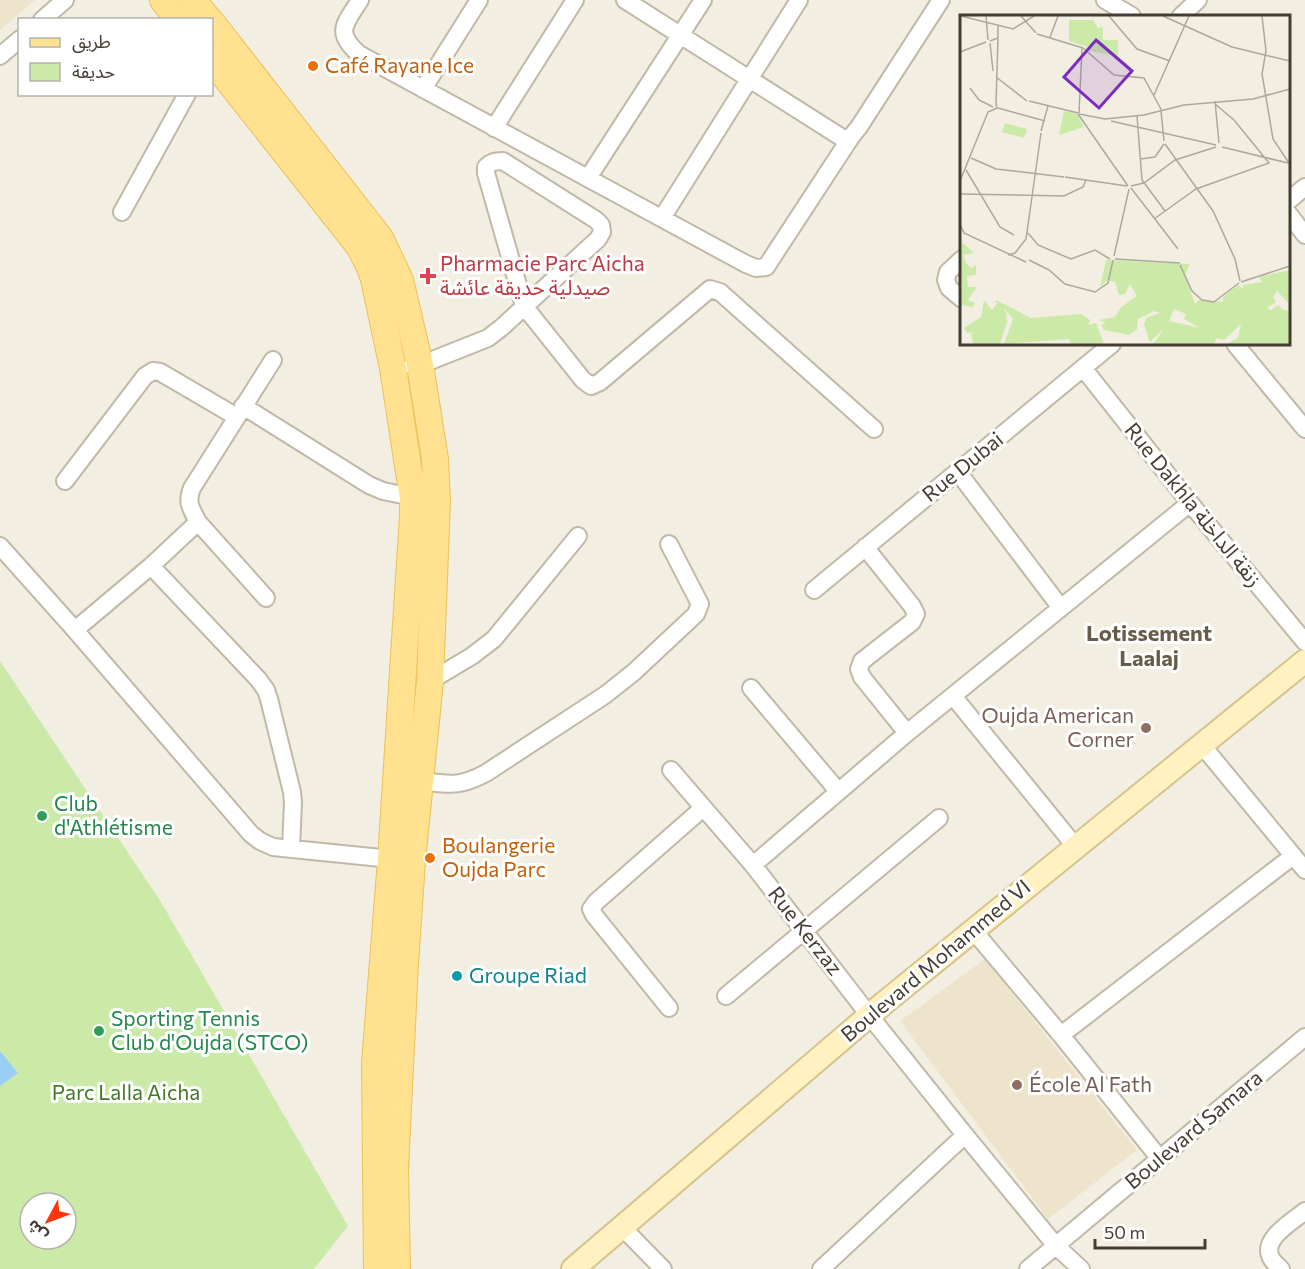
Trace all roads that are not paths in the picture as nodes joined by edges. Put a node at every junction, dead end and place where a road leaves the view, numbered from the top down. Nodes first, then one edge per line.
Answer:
1 (65, 0) edge
2 (193, 0) edge
3 (360, 0) edge
4 (479, 0) edge
5 (575, 0) edge
6 (625, 0) edge
7 (703, 0) edge
8 (800, 0) edge
9 (941, 0) edge
10 (1105, 0) edge
11 (1198, 0) edge
12 (1129, 15) edge
13 (1182, 15) edge
14 (44, 18) edge
15 (205, 18) edge
16 (213, 31) edge
17 (681, 35) junction
18 (18, 41) edge
19 (0, 56) edge
20 (213, 61) edge
21 (750, 79) junction
22 (423, 89) junction
23 (186, 96) edge
24 (494, 128) junction
25 (851, 137) junction
26 (588, 178) junction
27 (1305, 187) edge
28 (1290, 199) edge
29 (122, 212) dead end
30 (1290, 216) edge
31 (662, 218) junction
32 (1305, 236) edge
33 (960, 261) edge
34 (960, 297) edge
35 (524, 306) junction
36 (1111, 345) edge
37 (1236, 345) edge
38 (273, 360) dead end
39 (420, 364) junction
40 (393, 368) junction
41 (1083, 368) junction
42 (240, 412) junction
43 (874, 429) dead end
44 (1305, 429) edge
45 (958, 472) junction
46 (65, 481) dead end
47 (425, 499) junction
48 (1190, 503) junction
49 (198, 522) junction
50 (578, 536) dead end
51 (669, 544) dead end
52 (0, 546) edge
53 (865, 547) junction
54 (151, 566) junction
55 (814, 590) dead end
56 (266, 598) dead end
57 (1061, 608) junction
58 (75, 630) junction
59 (1305, 642) edge
60 (1305, 661) edge
61 (430, 681) junction
62 (751, 688) dead end
63 (953, 696) junction
64 (907, 733) junction
65 (1201, 744) junction
66 (671, 770) dead end
67 (419, 781) junction
68 (838, 791) junction
69 (703, 808) junction
70 (939, 818) dead end
71 (1075, 846) junction
72 (291, 849) junction
73 (1293, 856) junction
74 (402, 860) junction
75 (753, 865) junction
76 (1305, 870) edge
77 (974, 930) junction
78 (804, 932) junction
79 (726, 996) dead end
80 (669, 1008) dead end
81 (869, 1015) junction
82 (1061, 1035) junction
83 (1305, 1037) edge
84 (375, 1063) junction
85 (400, 1064) junction
86 (965, 1135) junction
87 (1160, 1159) junction
88 (386, 1168) junction
89 (1305, 1212) edge
90 (623, 1228) junction
91 (1056, 1245) junction
92 (377, 1269) edge
93 (397, 1269) edge
94 (573, 1269) edge
95 (663, 1269) edge
96 (821, 1269) edge
97 (1028, 1269) edge
98 (1081, 1269) edge
99 (1281, 1269) edge

1 - 14 street
2 - 15 main road
3 - 22 street
4 - 22 street
5 - 24 street
6 - 17 street
7 - 17 street
8 - 21 street
9 - 25 street
10 - 12 street
11 - 13 street
16 - 39 main road
17 - 21 street
17 - 26 street
18 - 19 street
20 - 40 main road
21 - 25 street
21 - 31 street
22 - 24 street
23 - 29 street
24 - 26 street
25 - 31 street
26 - 31 street
27 - 28 street
30 - 32 street
33 - 34 street
35 - 35 street
35 - 39 street
35 - 43 street
36 - 41 street, Rue Dubai
37 - 44 street
38 - 42 street
39 - 40 street
39 - 47 main road
40 - 47 main road
41 - 45 street, Rue Dubai
41 - 48 street, Rue Dakhla زنقة الداخلة
42 - 46 street
42 - 47 street
42 - 49 street
45 - 53 street, Rue Dubai
45 - 57 street
47 - 61 main road
47 - 74 main road
48 - 57 street
48 - 59 street, Rue Dakhla زنقة الداخلة
49 - 54 street
49 - 56 street
50 - 61 street
51 - 67 street
52 - 58 street
53 - 55 street, Rue Dubai
53 - 64 street
54 - 58 street
54 - 72 street
57 - 63 street
58 - 72 street
60 - 65 street, Boulevard Mohammed VI
61 - 67 main road
62 - 68 street
63 - 64 street
63 - 71 street
64 - 68 street
65 - 71 street, Boulevard Mohammed VI
65 - 73 street
66 - 69 street, Rue Kerzaz
67 - 74 main road
68 - 75 street
69 - 75 street, Rue Kerzaz
69 - 80 street
70 - 78 street
71 - 77 street, Boulevard Mohammed VI
72 - 74 street
73 - 76 street
73 - 82 street
74 - 84 main road
74 - 85 main road
75 - 78 street, Rue Kerzaz
77 - 81 street, Boulevard Mohammed VI
77 - 82 street
78 - 79 street
78 - 81 street, Rue Kerzaz
81 - 86 street, Rue Kerzaz
81 - 90 street, Boulevard Mohammed VI
82 - 87 street
83 - 87 street, Boulevard Samara
84 - 85 main road
84 - 88 main road
85 - 88 main road
86 - 91 street, Rue Kerzaz
86 - 96 street
87 - 91 street, Boulevard Samara
88 - 92 main road
88 - 93 main road
89 - 99 street
90 - 94 street, Boulevard Mohammed VI
90 - 95 street
91 - 97 street, Boulevard Samara
91 - 98 street, Rue Kerzaz

